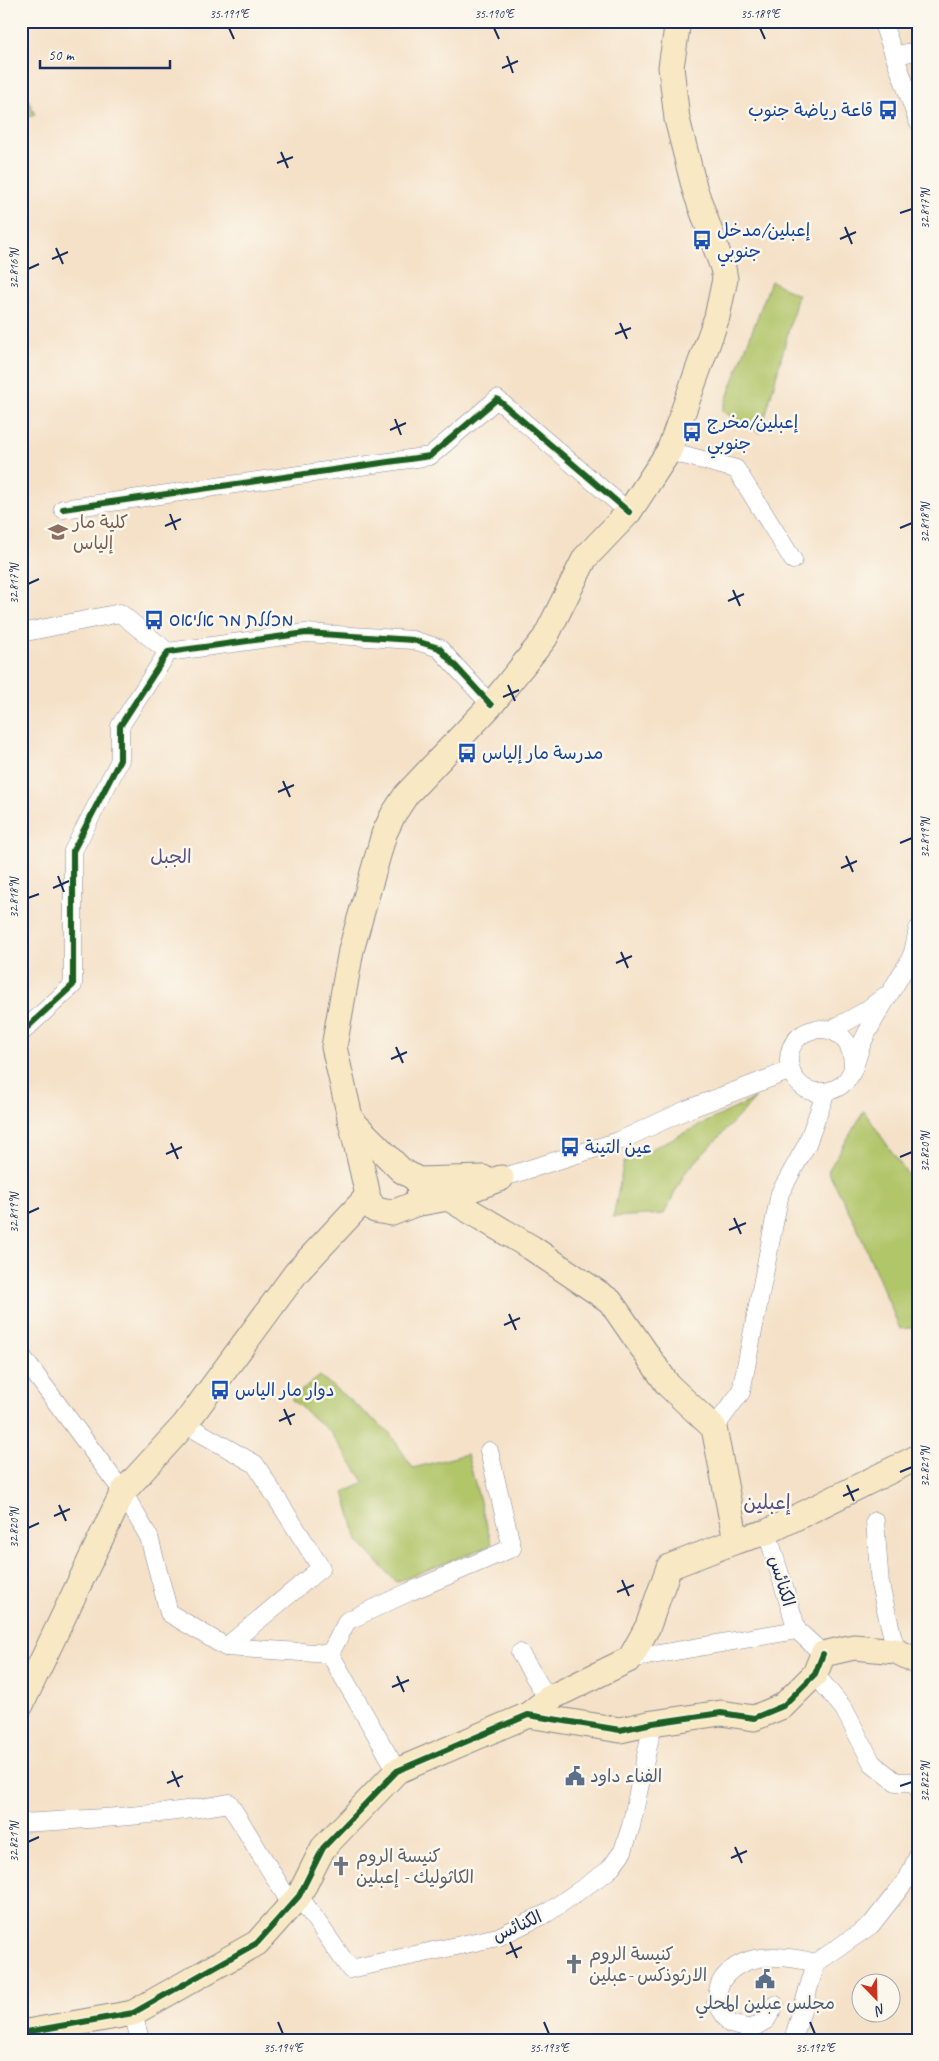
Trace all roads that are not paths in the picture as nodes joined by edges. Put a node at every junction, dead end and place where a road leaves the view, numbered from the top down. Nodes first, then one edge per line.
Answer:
1 (678, 21) edge
2 (882, 21) edge
3 (918, 51) edge
4 (895, 55) junction
5 (918, 121) edge
6 (669, 451) junction
7 (64, 510) dead end
8 (629, 512) junction
9 (793, 560) dead end
10 (21, 633) edge
11 (168, 652) junction
12 (491, 705) junction
13 (918, 929) edge
14 (915, 957) edge
15 (891, 991) junction
16 (831, 1030) junction
17 (21, 1033) edge
18 (853, 1066) junction
19 (791, 1070) junction
20 (826, 1092) junction
21 (350, 1119) junction
22 (409, 1175) junction
23 (501, 1178) junction
24 (367, 1194) junction
25 (448, 1198) junction
26 (415, 1204) junction
27 (386, 1213) junction
28 (327, 1238) junction
29 (21, 1355) edge
30 (185, 1424) junction
31 (714, 1428) junction
32 (490, 1451) dead end
33 (918, 1457) edge
34 (123, 1492) junction
35 (875, 1521) dead end
36 (767, 1532) junction
37 (736, 1541) junction
38 (797, 1630) junction
39 (226, 1647) junction
40 (896, 1651) junction
41 (520, 1653) dead end
42 (330, 1654) junction
43 (630, 1659) junction
44 (918, 1662) edge
45 (819, 1664) junction
46 (548, 1699) junction
47 (21, 1705) edge
48 (528, 1715) junction
49 (653, 1723) junction
50 (398, 1771) junction
51 (917, 1784) edge
52 (21, 1823) edge
53 (918, 1856) edge
54 (295, 1900) junction
55 (816, 1963) junction
56 (775, 2005) dead end
57 (133, 2013) junction
58 (21, 2033) edge
59 (140, 2040) edge
60 (793, 2040) edge

1 - 6 main road
2 - 4 street
3 - 4 street
4 - 5 street
6 - 8 main road
6 - 9 street
7 - 8 street
8 - 12 main road
10 - 11 street
11 - 12 street
11 - 17 street
12 - 21 main road
13 - 14 street
14 - 15 street
15 - 16 street
15 - 18 street
16 - 18 street
16 - 19 street
18 - 20 street
19 - 20 street
19 - 23 street
20 - 31 street
21 - 22 main road
21 - 24 main road
22 - 23 main road
22 - 24 main road
22 - 26 main road
23 - 25 main road
24 - 27 main road
24 - 28 main road
25 - 26 main road
25 - 31 main road
26 - 27 main road
27 - 28 main road
28 - 30 main road
29 - 34 street
30 - 34 main road
30 - 39 street
31 - 37 main road
32 - 42 street
33 - 36 main road
34 - 39 street
34 - 47 main road
35 - 40 street
36 - 37 main road
36 - 38 street, الكنائس
37 - 43 main road
38 - 43 street, الكنائس
38 - 45 street, الكنائس
39 - 42 street
40 - 44 main road
40 - 45 main road
41 - 46 street
42 - 50 street
43 - 46 main road
45 - 49 main road
45 - 51 street, الكنائس
46 - 48 main road
48 - 49 main road
48 - 50 main road
49 - 54 street, الكنائس
50 - 54 main road
52 - 54 street
53 - 55 street
54 - 57 main road
55 - 56 street
55 - 60 street
57 - 58 main road
57 - 59 street

